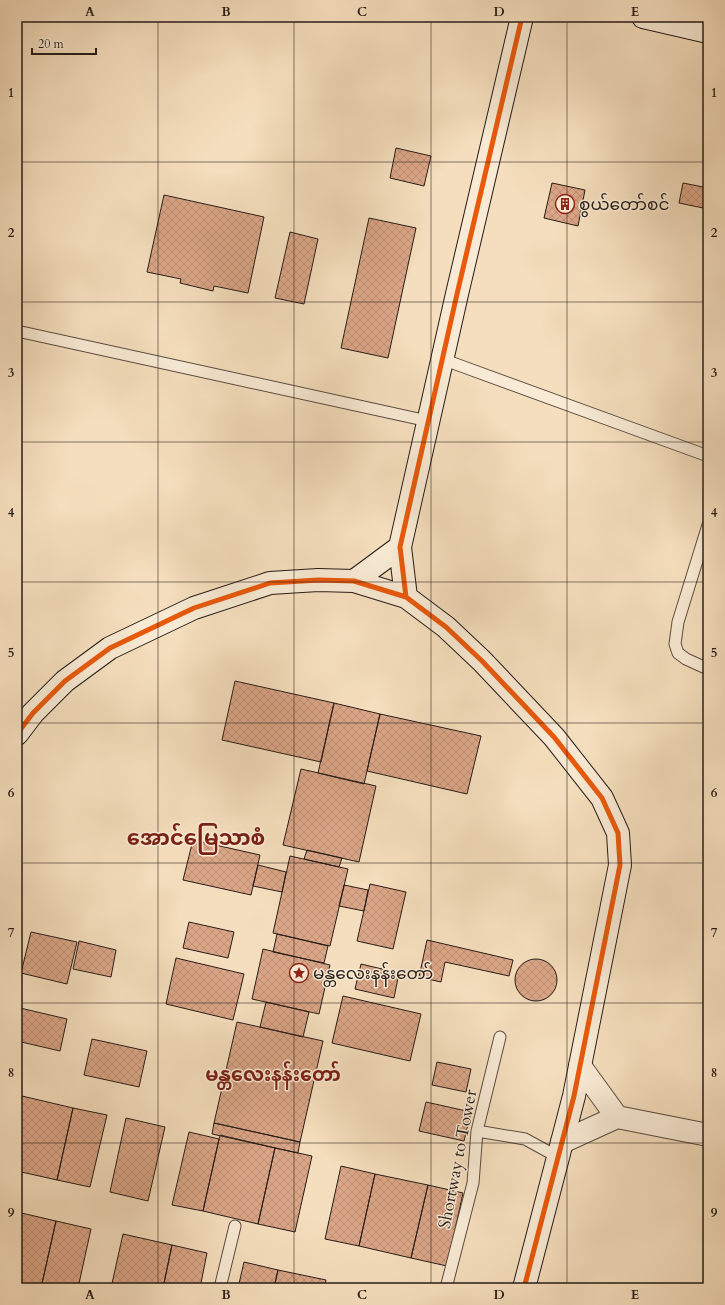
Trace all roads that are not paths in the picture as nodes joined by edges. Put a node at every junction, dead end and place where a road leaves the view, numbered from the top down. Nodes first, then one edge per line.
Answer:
1 (522, 17) edge
2 (643, 17) edge
3 (708, 32) edge
4 (17, 331) edge
5 (442, 359) junction
6 (428, 421) junction
7 (708, 456) edge
8 (708, 525) edge
9 (400, 547) junction
10 (354, 581) junction
11 (406, 597) junction
12 (708, 669) edge
13 (17, 734) edge
14 (500, 1037) dead end
15 (580, 1066) junction
16 (617, 1117) junction
17 (477, 1131) junction
18 (708, 1136) edge
19 (560, 1149) junction
20 (235, 1226) dead end
21 (220, 1288) edge
22 (446, 1288) edge
23 (524, 1288) edge

1 - 5 street
2 - 3 street
4 - 6 lane
5 - 6 street
5 - 7 lane
6 - 9 street
8 - 12 lane
9 - 10 street
9 - 11 street
10 - 11 street
10 - 13 street
11 - 15 street
14 - 17 lane, Shortway to Tower
15 - 16 street
15 - 19 street
16 - 18 street
16 - 19 street
17 - 19 lane
17 - 22 lane, Shortway to Tower
19 - 23 street
20 - 21 lane

